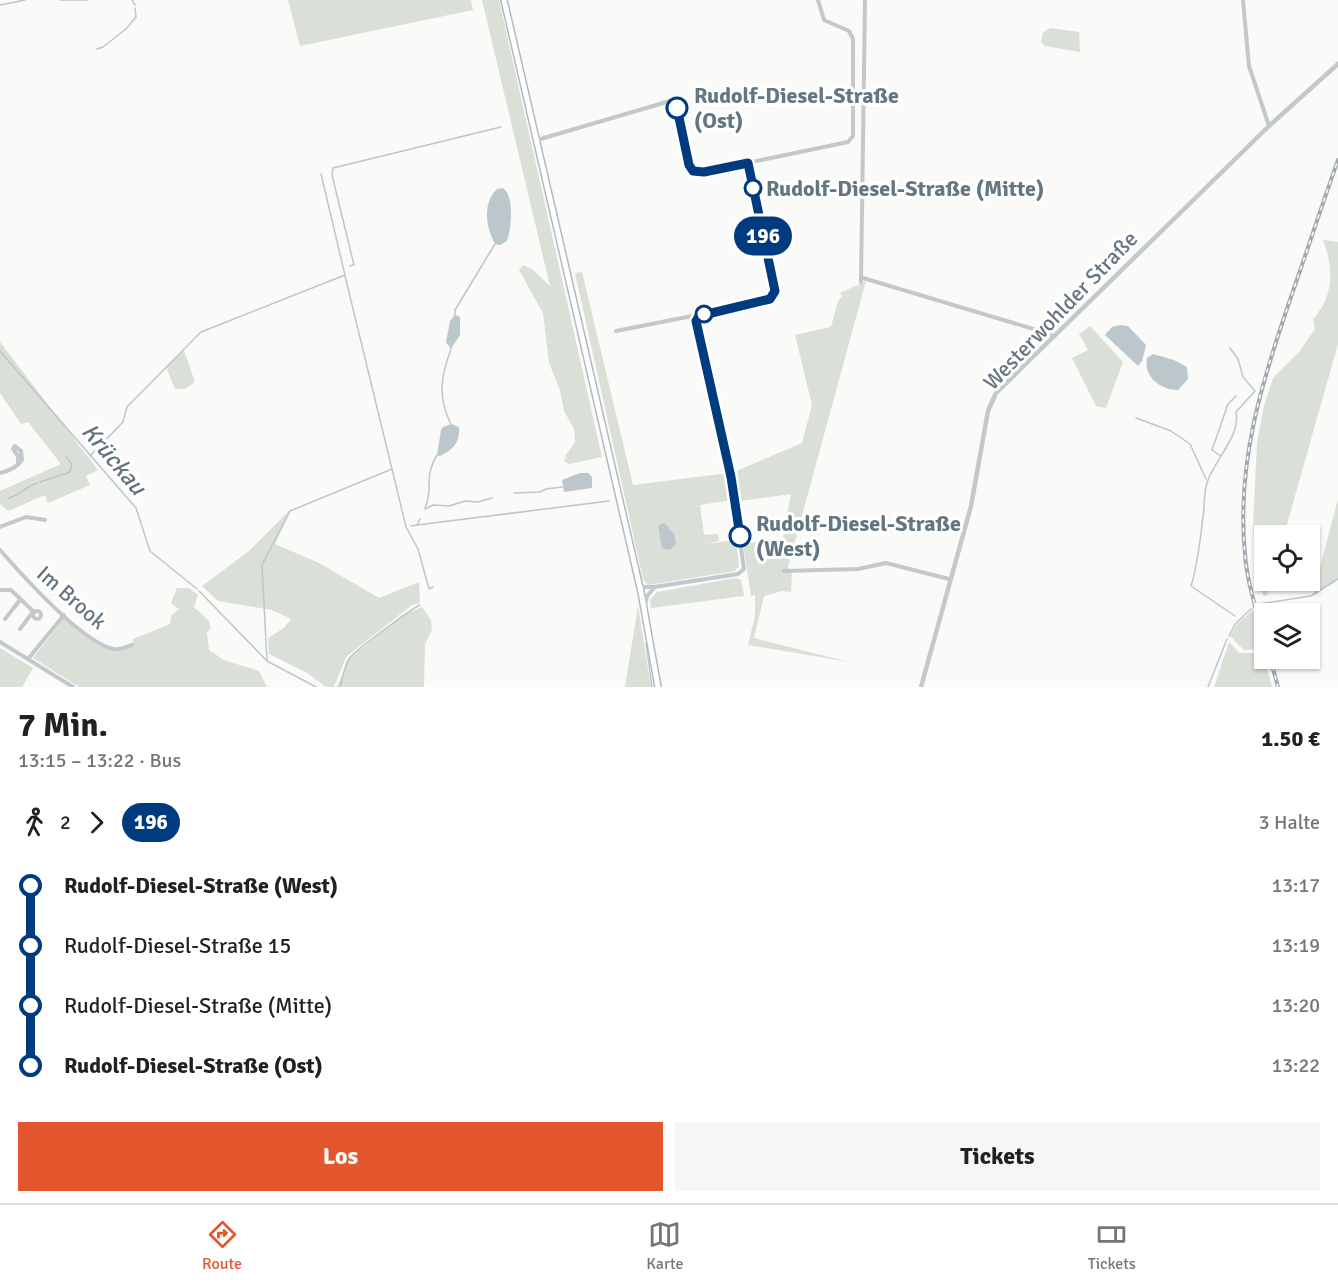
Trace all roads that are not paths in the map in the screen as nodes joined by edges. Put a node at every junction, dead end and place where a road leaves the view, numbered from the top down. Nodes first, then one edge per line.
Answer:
1 (504, 0) edge
2 (818, 0) edge
3 (865, 0) edge
4 (1243, 0) edge
5 (1338, 64) edge
6 (1269, 126) junction
7 (537, 140) junction
8 (748, 163) junction
9 (696, 318) junction
10 (616, 331) dead end
11 (1053, 336) junction
12 (18, 464) dead end
13 (0, 473) edge
14 (45, 520) dead end
15 (0, 527) edge
16 (0, 550) edge
17 (784, 571) dead end
18 (949, 579) junction
19 (654, 588) junction
20 (0, 590) edge
21 (641, 590) junction
22 (20, 600) junction
23 (644, 607) junction
24 (64, 615) junction
25 (4, 619) dead end
26 (20, 629) dead end
27 (0, 642) edge
28 (132, 645) dead end
29 (28, 658) junction
30 (73, 687) edge
31 (658, 687) edge
32 (921, 687) edge

1 - 7 main road
2 - 8 street
3 - 11 street
4 - 6 street
5 - 6 street, Westerwohlder Straße
6 - 11 street, Westerwohlder Straße
7 - 8 street
7 - 21 main road
8 - 9 street
9 - 10 street
9 - 19 street
11 - 18 street, Westerwohlder Straße
12 - 13 street
14 - 15 street
16 - 24 street, Im Brook
17 - 18 street
18 - 32 street, Westerwohlder Straße
19 - 21 street
19 - 23 street
20 - 22 street
21 - 23 main road
22 - 25 street
22 - 26 street
23 - 31 main road
24 - 28 street, Im Brook
24 - 29 street
27 - 29 street
29 - 30 street

